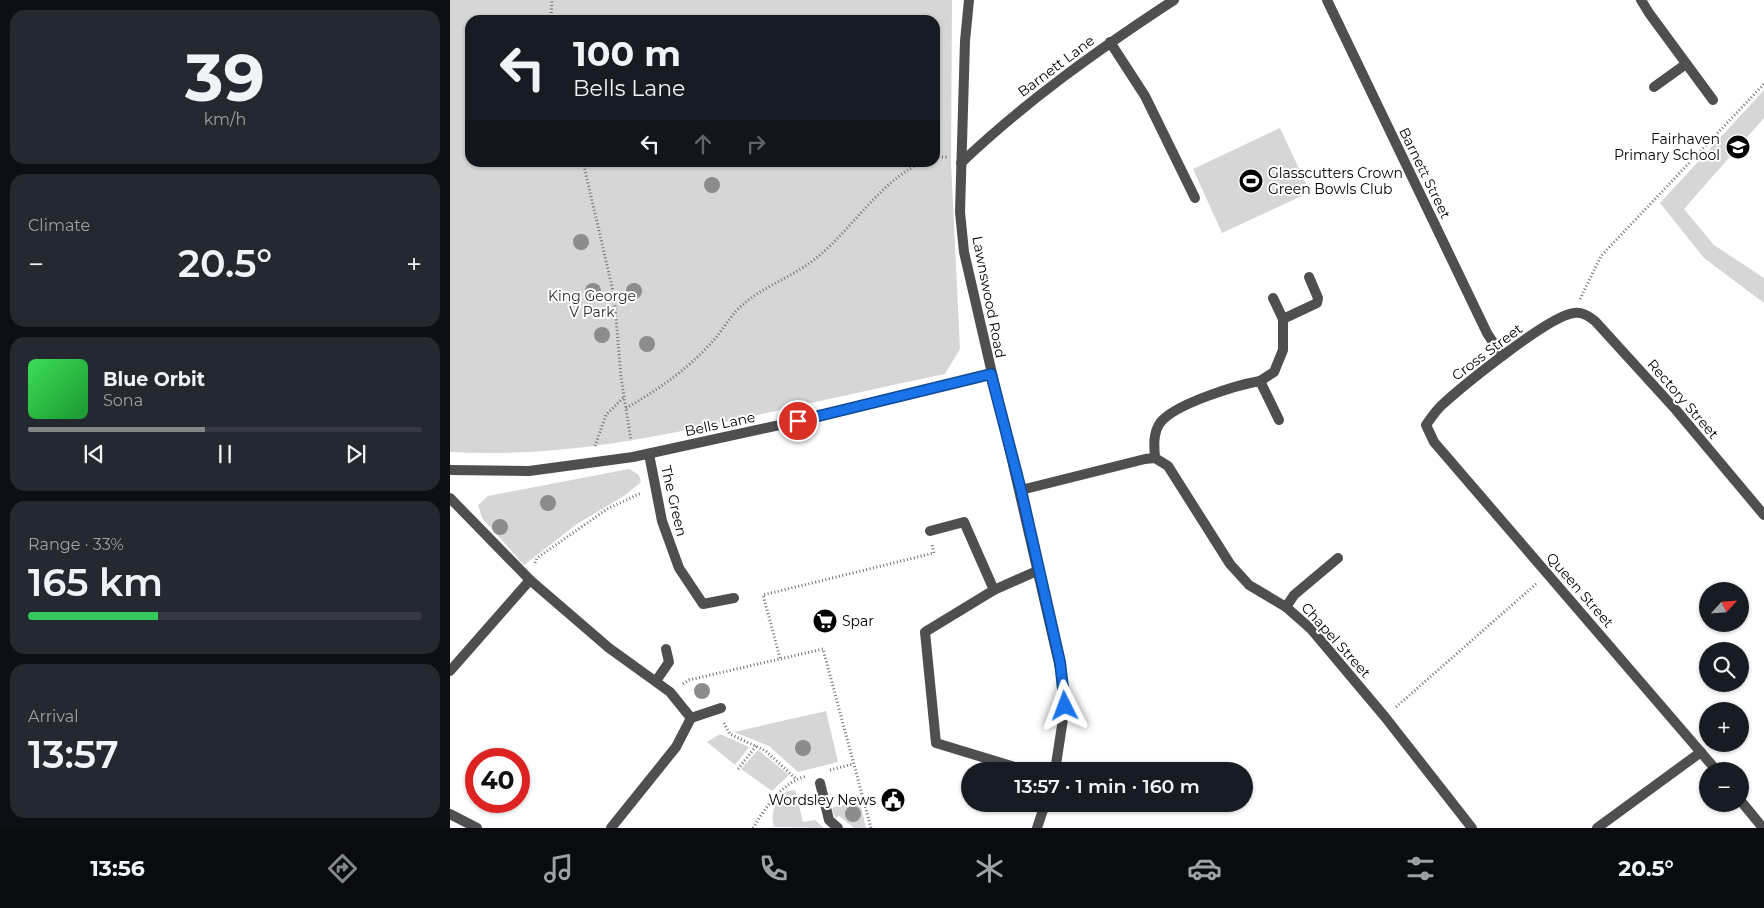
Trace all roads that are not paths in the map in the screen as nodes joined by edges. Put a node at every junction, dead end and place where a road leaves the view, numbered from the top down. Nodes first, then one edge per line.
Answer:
1 (969, 0) edge
2 (1174, 0) edge
3 (1327, 0) edge
4 (1642, 0) edge
5 (1110, 42) junction
6 (1686, 64) junction
7 (1654, 87) dead end
8 (1712, 100) dead end
9 (961, 164) junction
10 (1194, 198) dead end
11 (1309, 277) dead end
12 (1273, 298) dead end
13 (1573, 313) joint
14 (1283, 319) junction
15 (1502, 356) junction
16 (991, 374) junction
17 (1260, 381) junction
18 (1278, 420) dead end
19 (1426, 425) joint
20 (649, 454) junction
21 (1155, 458) junction
22 (450, 470) edge
23 (1021, 490) junction
24 (450, 498) edge
25 (1764, 515) edge
26 (930, 531) road end
27 (1338, 558) dead end
28 (1039, 570) junction
29 (530, 580) junction
30 (994, 590) junction
31 (734, 598) dead end
32 (1286, 607) junction
33 (666, 649) dead end
34 (450, 671) edge
35 (656, 681) junction
36 (721, 708) road end
37 (691, 718) junction
38 (1699, 750) edge
39 (1701, 752) joint
40 (998, 762) edge
41 (1056, 762) edge
42 (1709, 762) edge
43 (820, 783) dead end
44 (1749, 811) edge
45 (1042, 812) edge
46 (450, 814) edge
47 (477, 828) edge
48 (611, 828) edge
49 (838, 828) edge
50 (1037, 828) edge
51 (1472, 828) edge
52 (1597, 828) edge
53 (1763, 828) edge

1 - 9 street, Lawnswood Road
2 - 5 street, Barnett Lane
3 - 15 street, Barnett Street
4 - 6 street
5 - 9 street, Barnett Lane
5 - 10 street
6 - 7 street
6 - 8 street
9 - 16 street, Lawnswood Road
11 - 14 street
12 - 14 street
13 - 15 street, Cross Street
13 - 25 street, Rectory Street
14 - 17 street
15 - 19 street, Cross Street
16 - 20 street, Bells Lane
16 - 23 street, Lawnswood Road
17 - 18 street
17 - 21 street
19 - 38 street, Queen Street
20 - 22 street, Bells Lane
20 - 31 street, The Green
21 - 23 street
21 - 32 street, Chapel Street
23 - 28 street, Lawnswood Road
24 - 29 street
26 - 30 street
27 - 32 street
28 - 30 street
28 - 41 street, Lawnswood Road
29 - 34 street
29 - 35 street
30 - 40 street
32 - 51 street, Chapel Street
33 - 35 street
35 - 37 street
36 - 37 street
37 - 48 street
39 - 42 street, Queen Street
39 - 52 street
43 - 49 street
44 - 53 street
45 - 50 street
46 - 47 street

